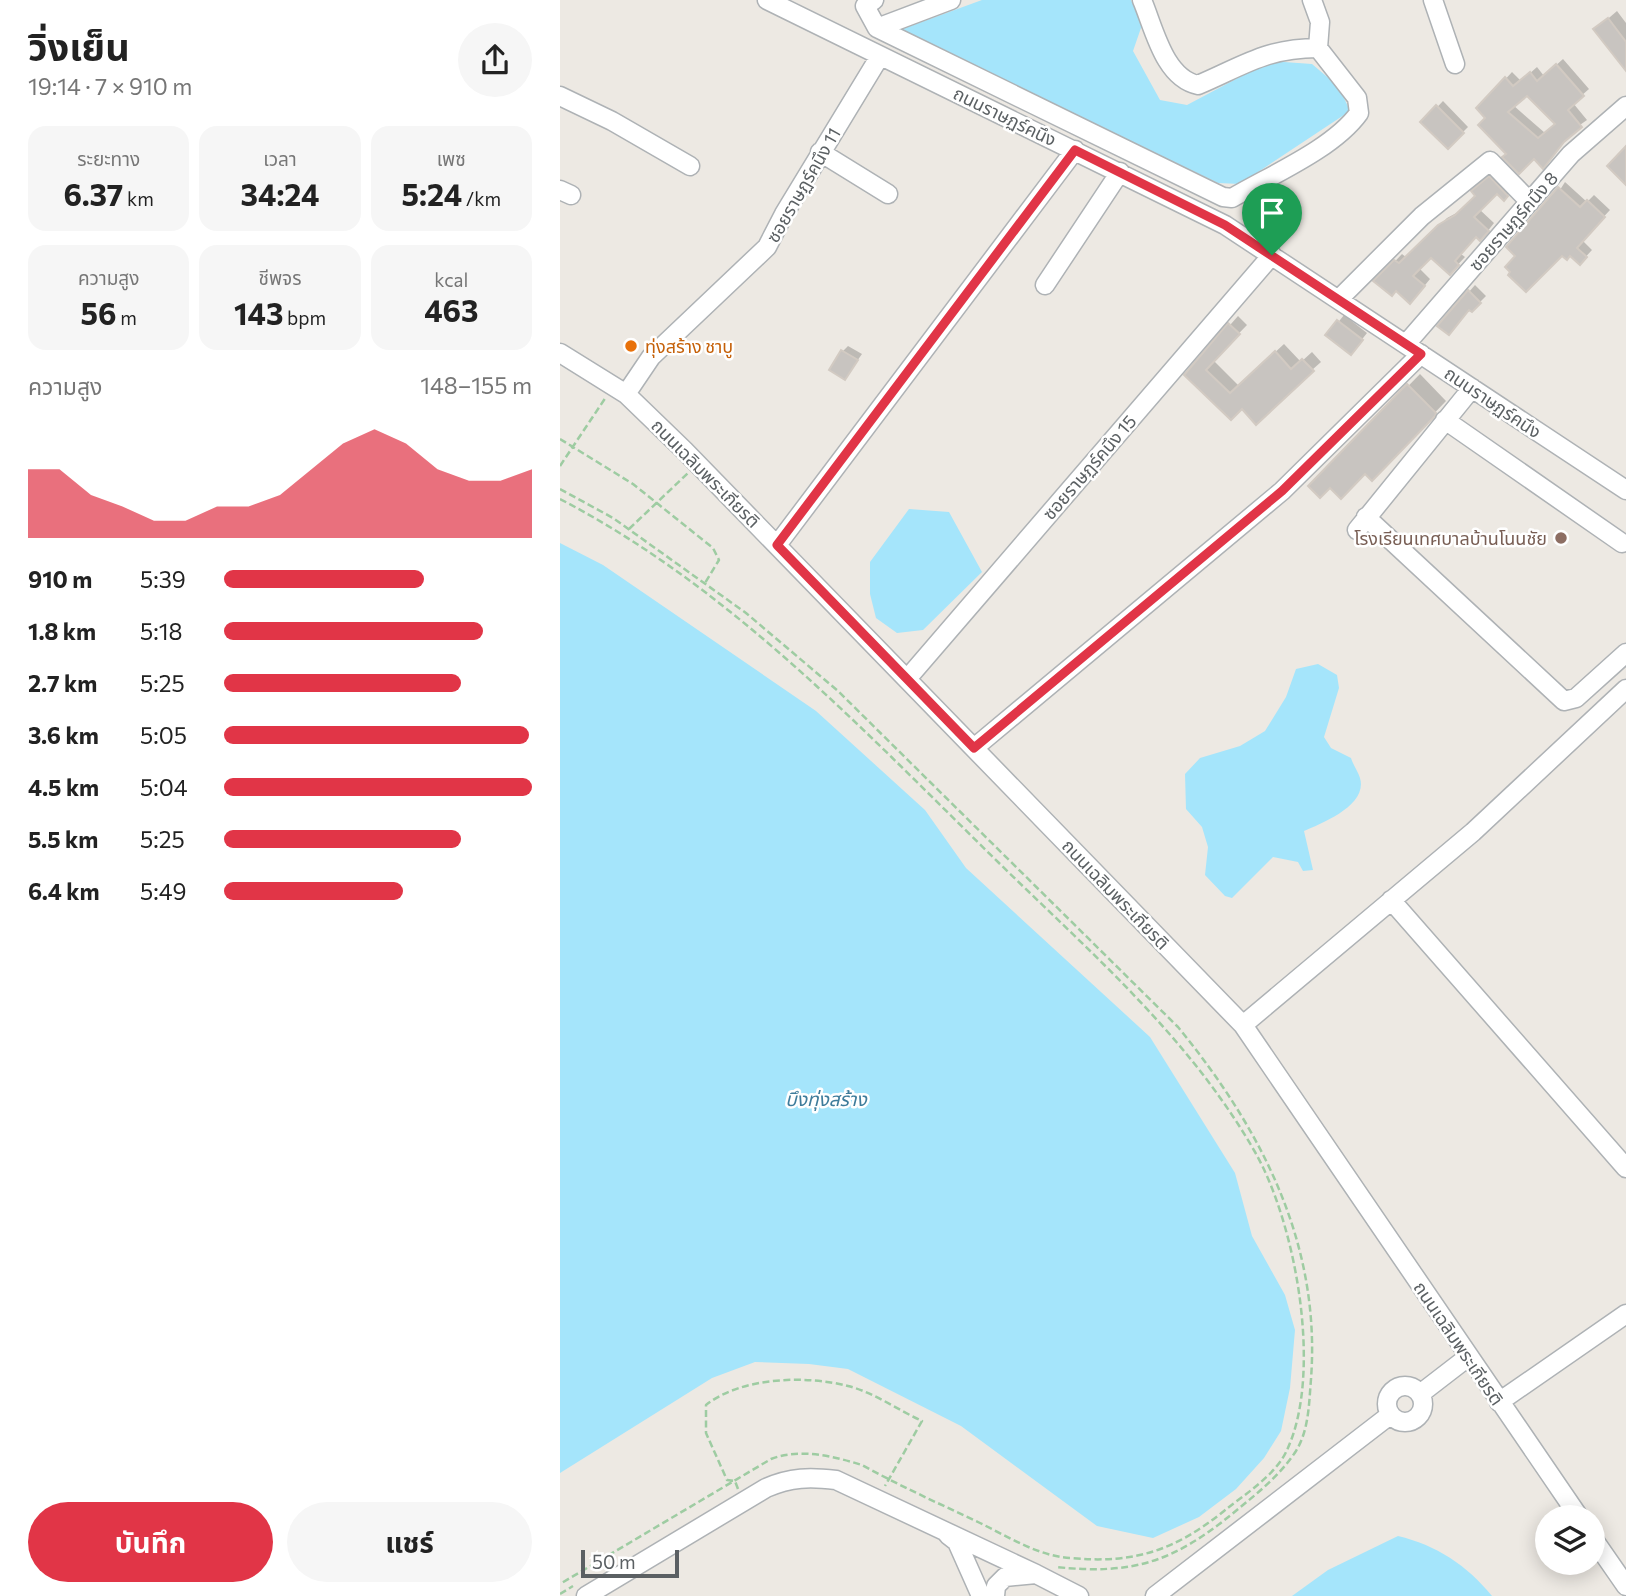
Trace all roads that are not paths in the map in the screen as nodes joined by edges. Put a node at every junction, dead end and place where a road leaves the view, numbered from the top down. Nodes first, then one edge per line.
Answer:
1 (767, 0) edge
2 (951, 0) edge
3 (1142, 0) edge
4 (1312, 0) edge
5 (1433, 0) edge
6 (868, 1) edge
7 (877, 29) junction
8 (1318, 48) junction
9 (880, 55) junction
10 (1455, 64) dead end
11 (560, 96) edge
12 (1626, 106) edge
13 (1075, 150) junction
14 (820, 152) junction
15 (690, 166) dead end
16 (1120, 172) junction
17 (888, 194) dead end
18 (1530, 202) junction
19 (1272, 255) junction
20 (1045, 285) dead end
21 (1339, 299) junction
22 (1414, 349) junction
23 (560, 354) edge
24 (1472, 387) junction
25 (620, 389) junction
26 (1445, 420) junction
27 (1626, 490) edge
28 (1622, 543) dead end
29 (777, 545) junction
30 (1626, 653) edge
31 (906, 679) junction
32 (1626, 689) edge
33 (974, 748) junction
34 (1391, 900) junction
35 (1242, 1025) junction
36 (1626, 1168) edge
37 (1626, 1314) edge
38 (1468, 1357) junction
39 (1420, 1394) junction
40 (1499, 1402) junction
41 (1390, 1415) junction
42 (1571, 1505) edge
43 (940, 1528) junction
44 (1605, 1556) edge
45 (1041, 1570) junction
46 (1626, 1586) edge
47 (586, 1596) edge
48 (981, 1596) edge
49 (995, 1596) edge
50 (1080, 1596) edge
51 (1156, 1596) edge

1 - 9 street, ถนนราษฏร์คนึง
2 - 7 street
3 - 8 street
4 - 8 street
5 - 10 street
6 - 7 street
7 - 8 street
9 - 13 street, ถนนราษฏร์คนึง
9 - 14 street, ซอยราษฏร์คนึง 11
11 - 15 street
12 - 18 street, ซอยราษฏร์คนึง 8
13 - 16 street, ถนนราษฏร์คนึง
13 - 29 street
14 - 17 street
14 - 25 street, ซอยราษฏร์คนึง 11
16 - 19 street, ถนนราษฏร์คนึง
16 - 20 street
18 - 21 street
18 - 22 street, ซอยราษฏร์คนึง 8
19 - 21 street, ถนนราษฏร์คนึง
19 - 31 street, ซอยราษฏร์คนึง 15
21 - 22 street, ถนนราษฏร์คนึง
22 - 24 street, ถนนราษฏร์คนึง
22 - 33 street, ซอยราษฏร์คนึง 8
23 - 25 street, ถนนเฉลิมพระเกียรติ
24 - 26 street
24 - 27 street, ถนนราษฏร์คนึง
25 - 29 street, ถนนเฉลิมพระเกียรติ
26 - 28 street
26 - 30 street
29 - 31 street, ถนนเฉลิมพระเกียรติ
31 - 33 street, ถนนเฉลิมพระเกียรติ
32 - 34 street
33 - 35 street, ถนนเฉลิมพระเกียรติ
34 - 35 street
34 - 36 street
35 - 38 street, ถนนเฉลิมพระเกียรติ
37 - 40 street
38 - 39 street
38 - 40 street, ถนนเฉลิมพระเกียรติ
39 - 41 street
39 - 41 street
40 - 42 street, ถนนเฉลิมพระเกียรติ
41 - 51 street
43 - 45 street
43 - 47 street
43 - 48 street
44 - 46 street
45 - 49 street
45 - 50 street

